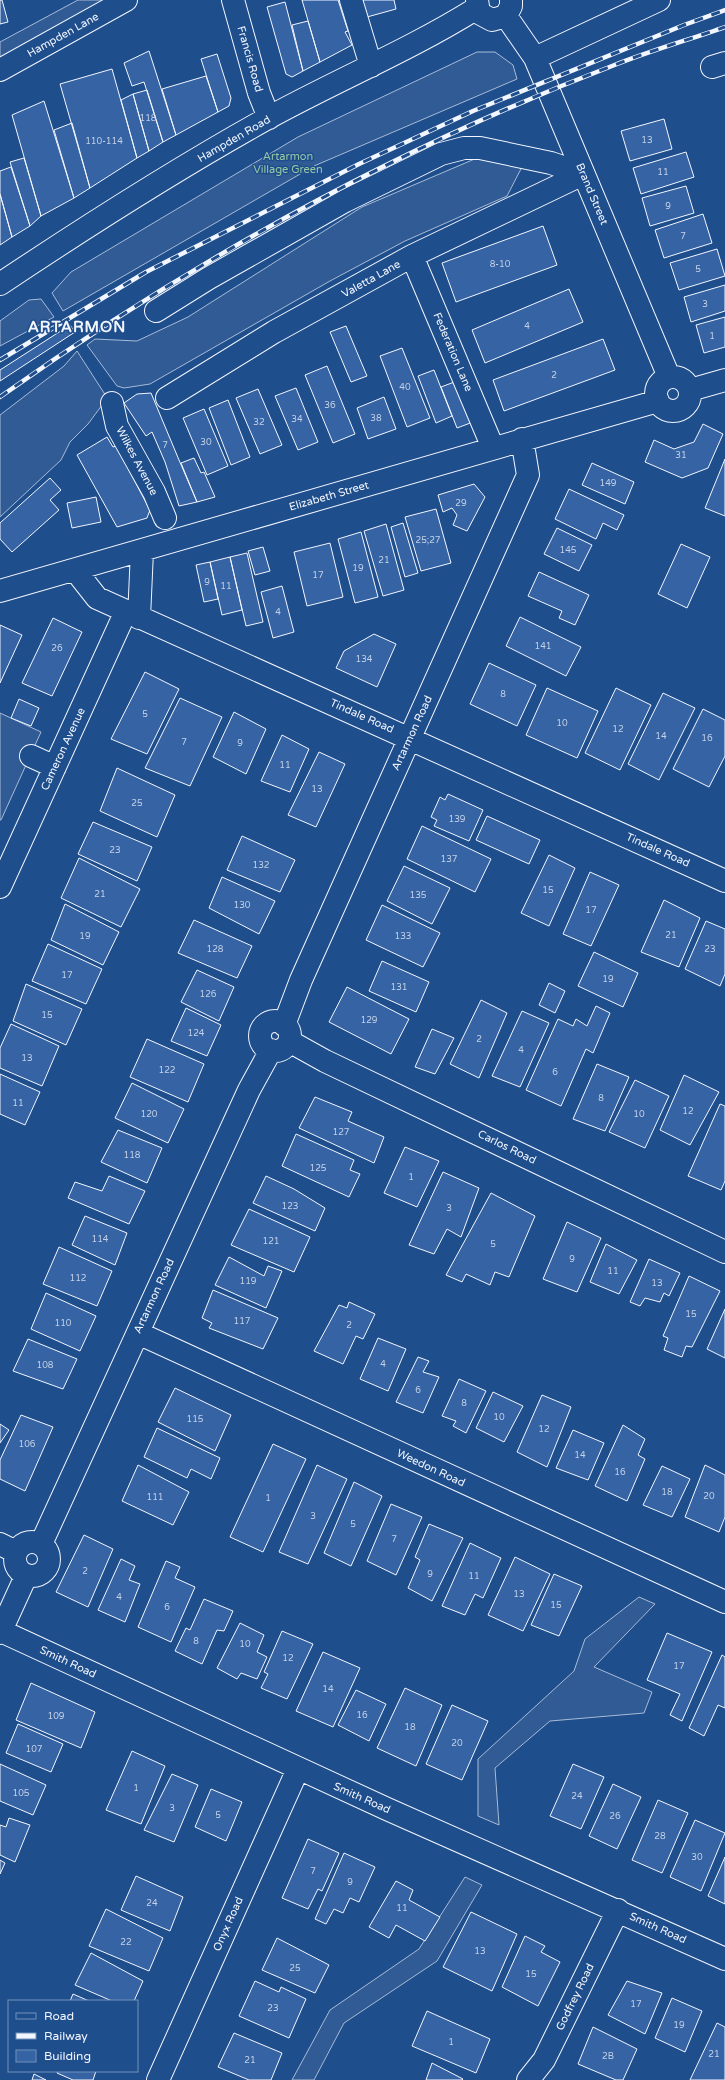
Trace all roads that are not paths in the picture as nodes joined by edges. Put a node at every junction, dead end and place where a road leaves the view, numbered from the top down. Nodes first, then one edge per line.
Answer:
1 (126, 0) edge
2 (234, 0) edge
3 (351, 0) edge
4 (659, 0) edge
5 (477, 4) edge
6 (508, 8) edge
7 (535, 58) junction
8 (371, 66) junction
9 (0, 70) edge
10 (269, 118) junction
11 (583, 174) junction
12 (412, 256) junction
13 (0, 284) edge
14 (156, 311) dead end
15 (670, 377) junction
16 (725, 380) edge
17 (690, 390) junction
18 (167, 398) dead end
19 (658, 401) junction
20 (112, 403) dead end
21 (522, 439) junction
22 (494, 448) junction
23 (165, 518) dead end
24 (142, 551) junction
25 (75, 570) junction
26 (0, 591) edge
27 (132, 614) junction
28 (410, 737) junction
29 (31, 756) dead end
30 (55, 767) junction
31 (725, 880) edge
32 (0, 887) edge
33 (281, 1039) junction
34 (725, 1252) edge
35 (138, 1333) junction
36 (41, 1544) junction
37 (8, 1548) edge
38 (26, 1576) junction
39 (725, 1602) edge
40 (1, 1632) edge
41 (298, 1769) junction
42 (618, 1910) junction
43 (725, 1959) edge
44 (158, 2080) edge
45 (528, 2080) edge

1 - 9 street, Hampden Lane
2 - 10 street, Francis Road
3 - 8 street
4 - 7 street
5 - 6 street
5 - 8 street, Hampden Road
6 - 7 street, Brand Street
7 - 11 street, Brand Street
8 - 10 street, Hampden Road
10 - 13 street, Hampden Road
11 - 12 street, Valetta Lane
11 - 14 street
11 - 15 street, Brand Street
12 - 18 street, Valetta Lane
12 - 22 street, Federation Lane
15 - 17 street
15 - 19 street
16 - 17 street
17 - 19 street
19 - 21 street, Elizabeth Street
20 - 23 street, Wilkes Avenue
21 - 22 street, Elizabeth Street
21 - 28 street, Artarmon Road
22 - 24 street, Elizabeth Street
24 - 25 street, Elizabeth Street
24 - 27 street
25 - 26 street, Elizabeth Street
25 - 27 street, Tindale Road
27 - 28 street, Tindale Road
27 - 30 street, Cameron Avenue
28 - 31 street, Tindale Road
28 - 33 street, Artarmon Road
29 - 30 street
30 - 32 street, Cameron Avenue
33 - 34 street, Carlos Road
33 - 35 street, Artarmon Road
35 - 36 street, Artarmon Road
35 - 39 street, Weedon Road
36 - 37 street
36 - 38 street
37 - 38 street
38 - 40 street
40 - 41 street, Smith Road
41 - 42 street, Smith Road
41 - 44 street, Onyx Road
42 - 43 street, Smith Road
42 - 45 street, Godfrey Road

